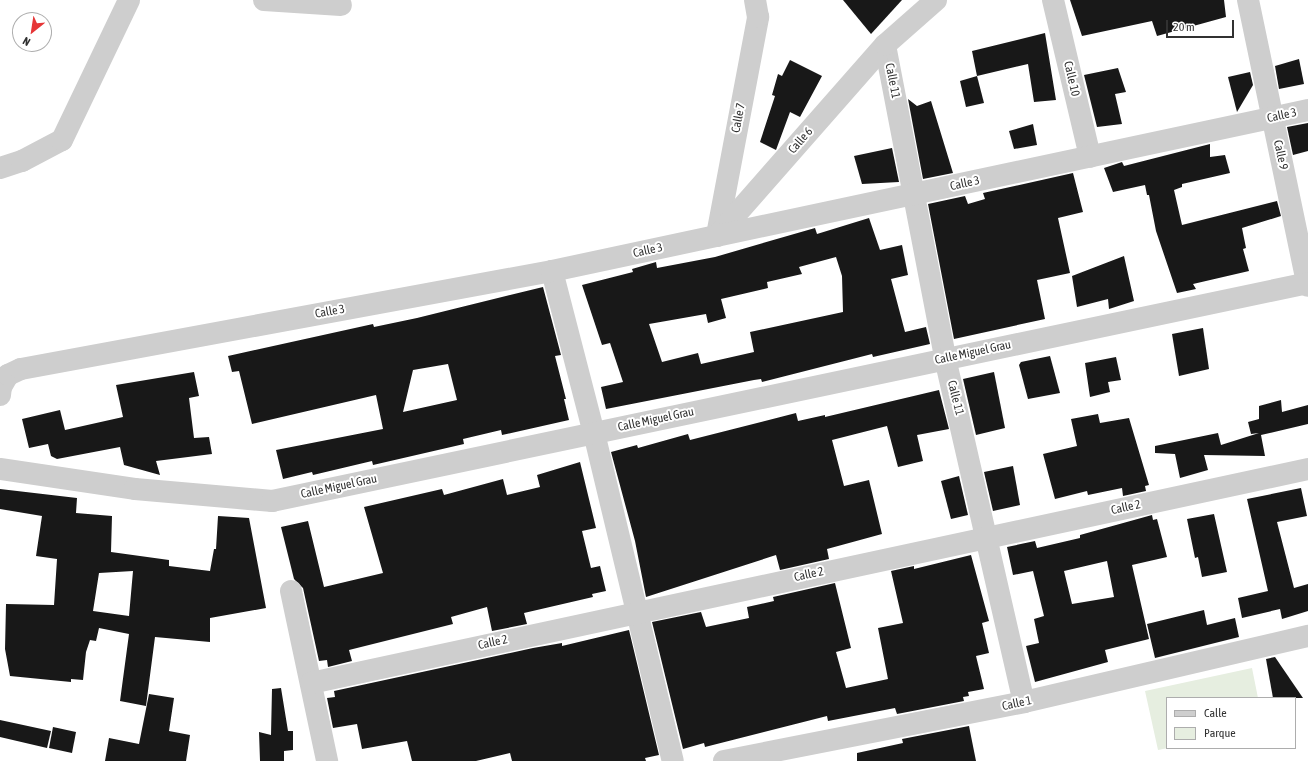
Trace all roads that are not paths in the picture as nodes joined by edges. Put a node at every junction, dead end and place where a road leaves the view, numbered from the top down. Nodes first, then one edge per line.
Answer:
1 (129, 0) edge
2 (264, 0) edge
3 (755, 0) edge
4 (936, 0) edge
5 (1053, 0) edge
6 (1248, 0) edge
7 (341, 5) dead end
8 (885, 46) junction
9 (1308, 110) edge
10 (1273, 118) junction
11 (1090, 157) junction
12 (0, 168) edge
13 (914, 196) junction
14 (717, 236) junction
15 (552, 271) junction
16 (1308, 284) edge
17 (945, 358) junction
18 (0, 395) edge
19 (594, 433) junction
20 (0, 469) edge
21 (1308, 470) edge
22 (988, 538) junction
23 (291, 591) dead end
24 (635, 612) junction
25 (1308, 636) edge
26 (311, 683) junction
27 (1024, 702) junction
28 (327, 761) edge
29 (673, 761) edge
30 (724, 761) edge

1 - 12 street
2 - 7 street
3 - 14 street, Calle 7
4 - 8 street, Calle 6
5 - 11 street, Calle 10
6 - 10 street, Calle 9
8 - 13 street, Calle 11
8 - 14 street, Calle 6
9 - 10 street, Calle 3
10 - 11 street, Calle 3
10 - 16 street, Calle 9
11 - 13 street, Calle 3
13 - 14 street, Calle 3
13 - 17 street, Calle 11
14 - 15 street, Calle 3
15 - 18 street, Calle 3
15 - 19 street
16 - 17 street, Calle Miguel Grau
17 - 19 street, Calle Miguel Grau
17 - 22 street, Calle 11
19 - 20 street, Calle Miguel Grau
19 - 24 street
21 - 22 street, Calle 2
22 - 24 street, Calle 2
22 - 27 street, Calle 11
23 - 26 street
24 - 26 street, Calle 2
24 - 29 street
25 - 27 street, Calle 1
26 - 28 street
27 - 30 street, Calle 1

